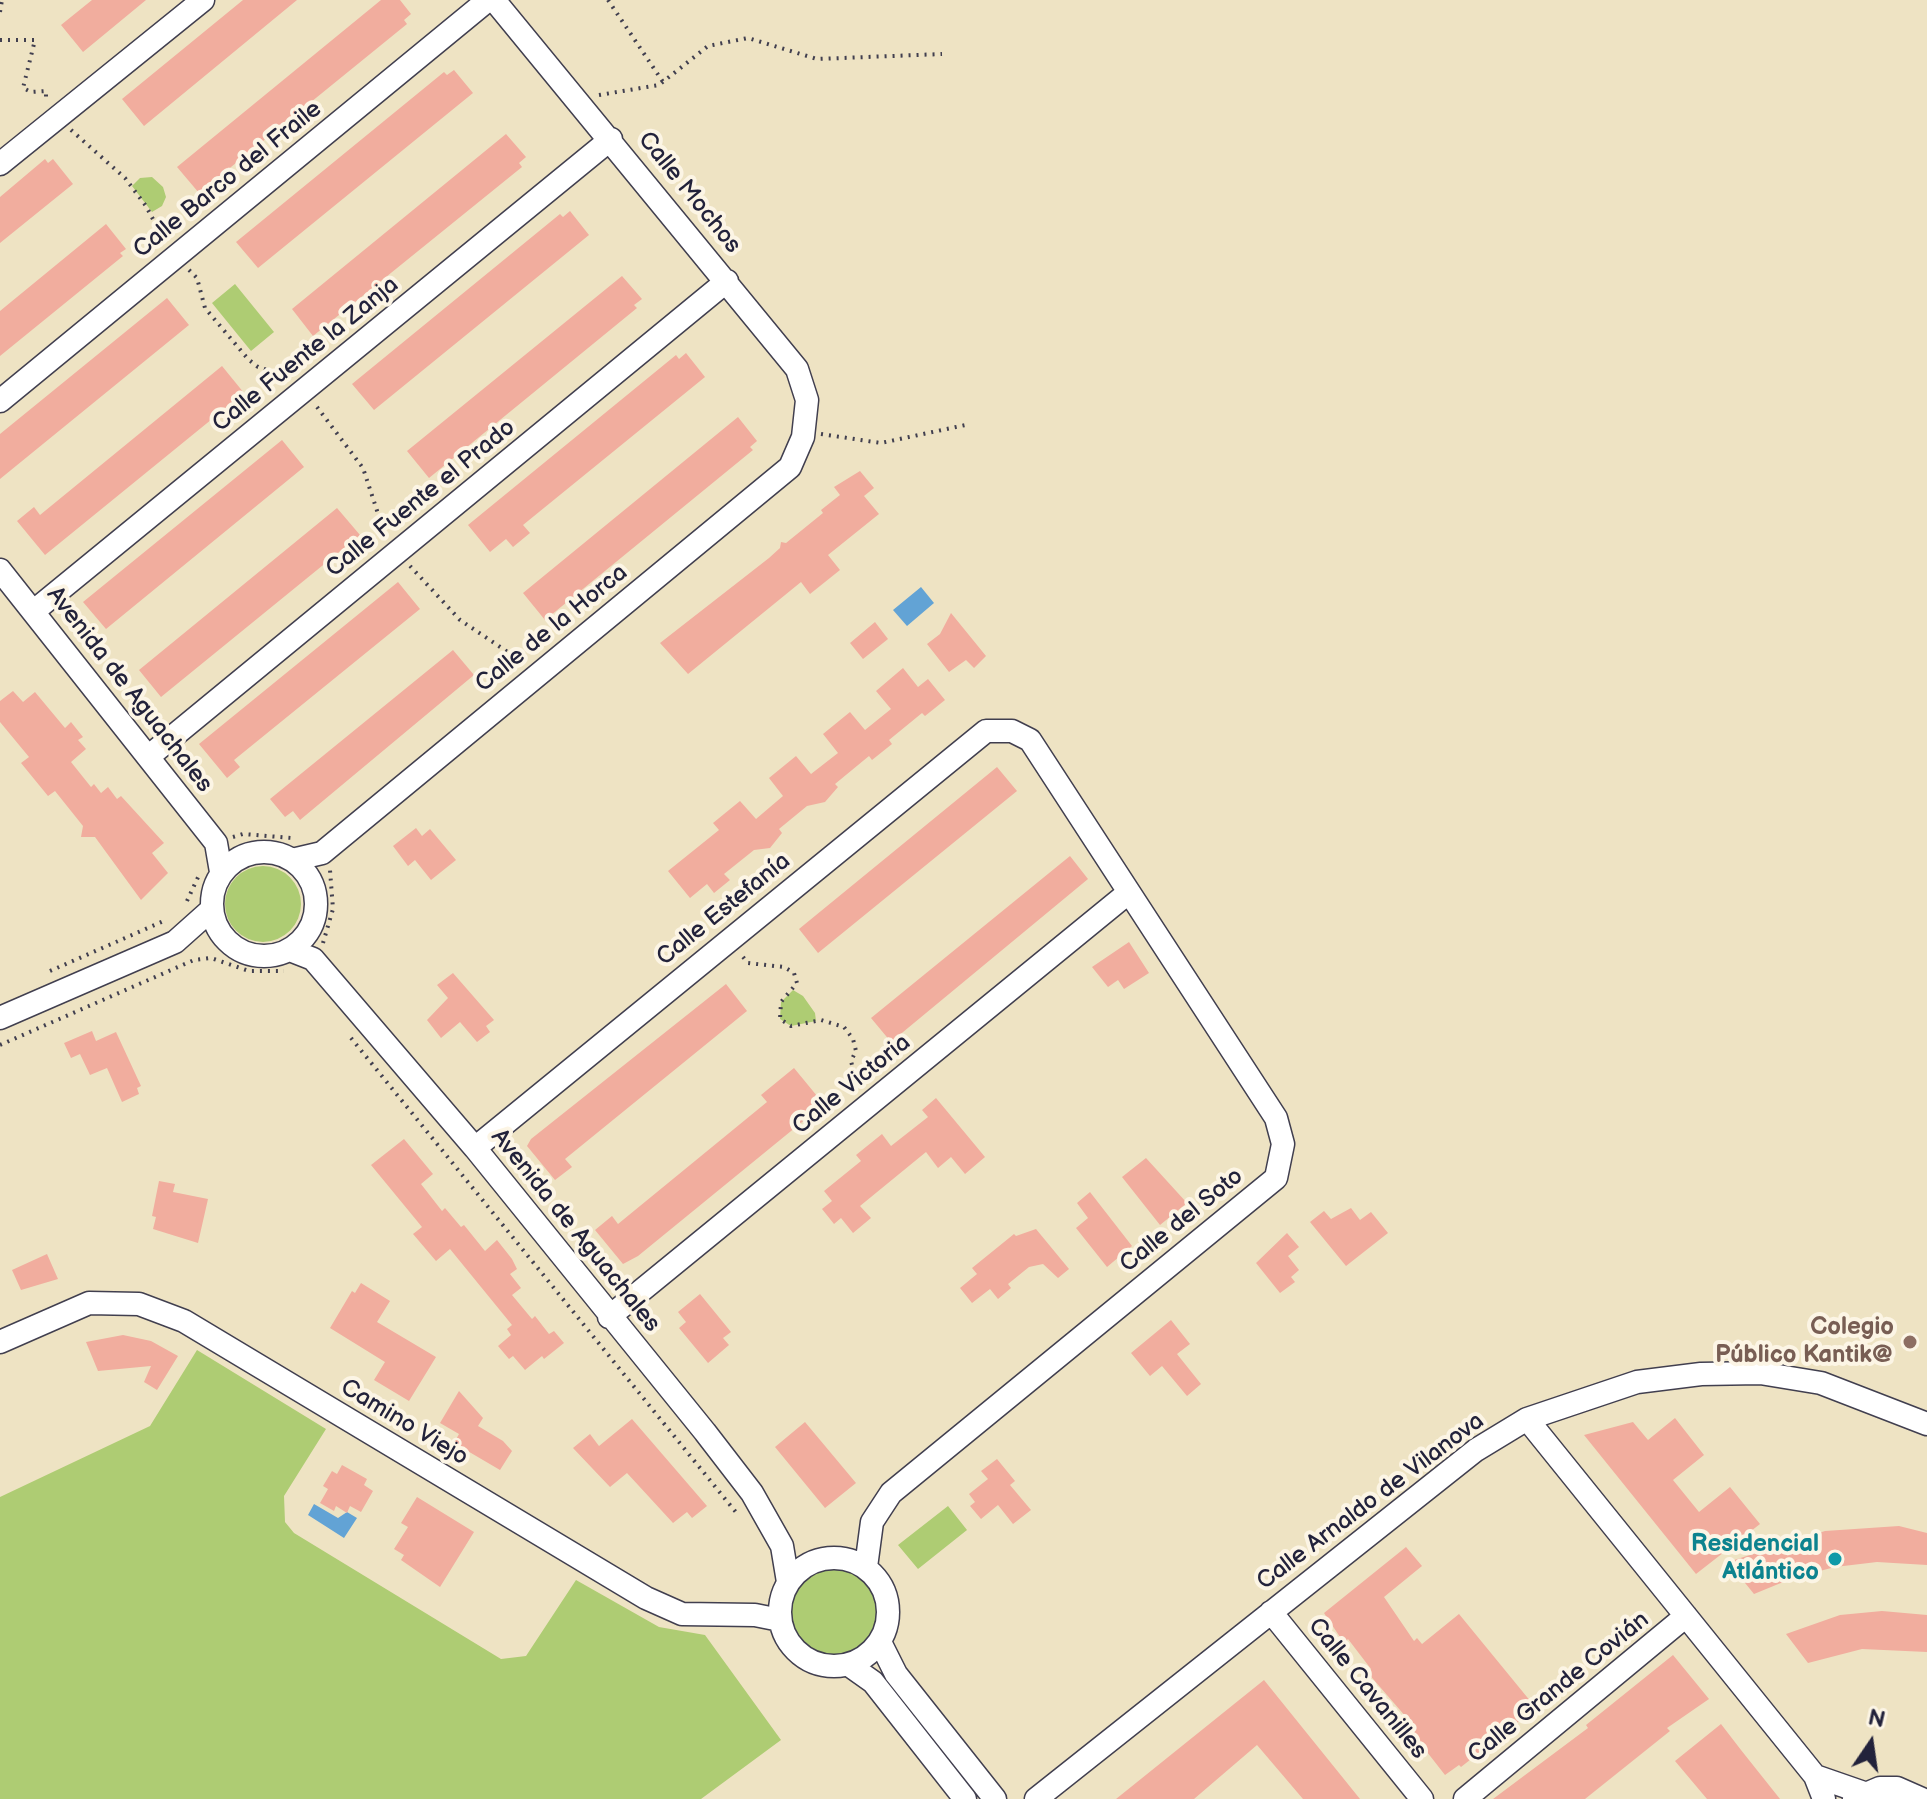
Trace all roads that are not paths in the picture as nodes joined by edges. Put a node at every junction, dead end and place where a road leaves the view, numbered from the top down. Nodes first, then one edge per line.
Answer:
1 (203, 0) edge
2 (491, 0) edge
3 (611, 139) junction
4 (0, 164) edge
5 (727, 281) junction
6 (0, 401) edge
7 (803, 437) joint
8 (0, 570) edge
9 (34, 611) junction
10 (1012, 731) joint
11 (148, 757) junction
12 (216, 843) junction
13 (245, 853) junction
14 (322, 853) junction
15 (292, 860) junction
16 (221, 872) junction
17 (310, 880) junction
18 (1128, 893) junction
19 (212, 909) junction
20 (308, 932) junction
21 (225, 939) junction
22 (175, 942) junction
23 (290, 950) junction
24 (313, 959) junction
25 (0, 1018) edge
26 (475, 1148) junction
27 (609, 1317) junction
28 (0, 1342) edge
29 (1527, 1419) junction
30 (1927, 1424) edge
31 (782, 1546) junction
32 (856, 1563) junction
33 (809, 1565) junction
34 (788, 1582) junction
35 (1271, 1612) junction
36 (1686, 1616) junction
37 (780, 1620) junction
38 (880, 1642) junction
39 (849, 1665) junction
40 (1815, 1776) junction
41 (1859, 1796) edge
42 (965, 1799) edge
43 (995, 1799) edge
44 (1036, 1799) edge
45 (1422, 1799) edge
46 (1465, 1799) edge
47 (1824, 1799) edge
48 (1922, 1799) edge

1 - 4 street
2 - 3 street, Calle Mochos
2 - 6 street, Calle Barco del Fraile
3 - 5 street, Calle Mochos
3 - 9 street, Calle Fuente la Zanja
5 - 7 street, Calle Mochos
5 - 11 street, Calle Fuente el Prado
7 - 14 street, Calle de la Horca
8 - 9 street, Avenida de Aguachales
9 - 11 street, Avenida de Aguachales
10 - 18 street, Calle del Soto
10 - 26 street, Calle Estefanía
11 - 12 street, Avenida de Aguachales
12 - 13 street
12 - 16 street, Avenida de Aguachales
13 - 15 street
13 - 16 street
14 - 15 street, Calle de la Horca
14 - 17 street, Calle de la Horca
15 - 17 street
16 - 19 street
17 - 20 street
18 - 27 street, Calle Victoria
18 - 32 street, Calle del Soto
19 - 21 street
19 - 22 street
20 - 23 street
20 - 24 street
21 - 22 street
21 - 23 street
22 - 25 street
23 - 24 street, Avenida de Aguachales
24 - 26 street, Avenida de Aguachales
26 - 27 street, Avenida de Aguachales
27 - 31 street, Avenida de Aguachales
28 - 37 street, Camino Viejo
29 - 30 street, Calle Arnaldo de Vilanova
29 - 35 street, Calle Arnaldo de Vilanova
29 - 36 street
31 - 33 street, Avenida de Aguachales
31 - 34 street, Avenida de Aguachales
32 - 33 street
32 - 38 street
33 - 34 street
34 - 37 street
35 - 44 street, Calle Arnaldo de Vilanova
35 - 45 street, Calle Cavanilles
36 - 40 street
36 - 46 street, Calle Grande Covián
37 - 39 street
38 - 39 street
38 - 43 street
39 - 42 street
40 - 41 street
40 - 47 street
41 - 48 street

